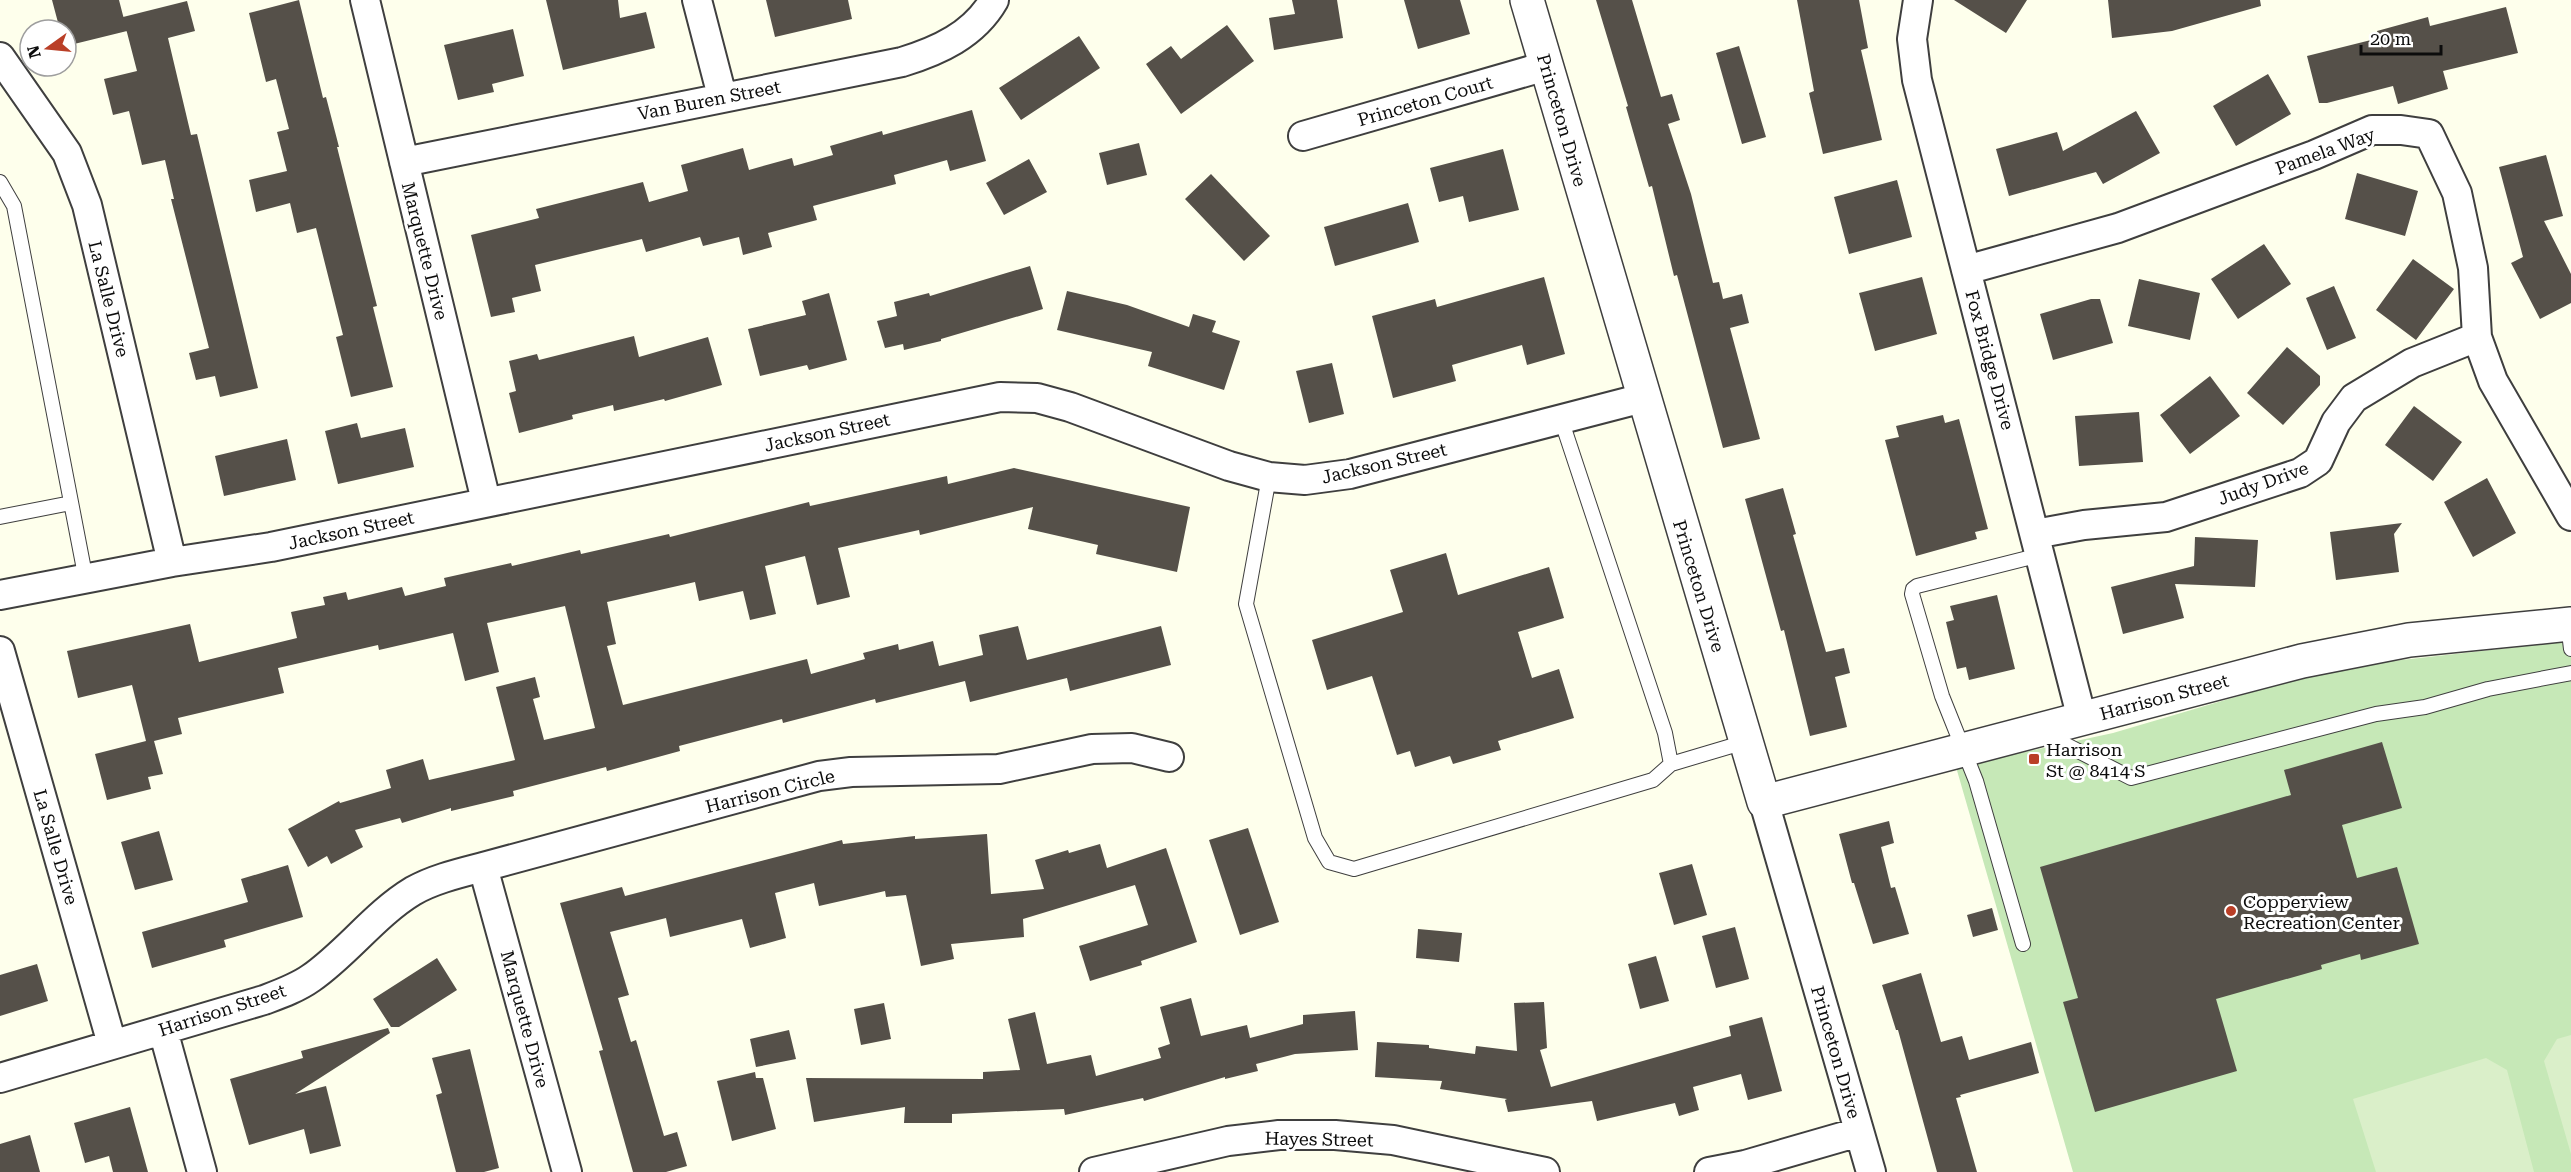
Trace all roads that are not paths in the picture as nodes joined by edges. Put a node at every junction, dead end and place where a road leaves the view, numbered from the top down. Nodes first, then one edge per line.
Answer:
1 (366, 0) edge
2 (697, 0) edge
3 (994, 0) edge
4 (1527, 0) edge
5 (1918, 0) edge
6 (0, 57) edge
7 (1546, 66) junction
8 (722, 96) junction
9 (1303, 136) dead end
10 (404, 162) junction
11 (2, 190) edge
12 (1966, 270) junction
13 (2477, 337) junction
14 (1643, 398) junction
15 (1561, 419) junction
16 (1269, 477) junction
17 (486, 501) junction
18 (71, 503) junction
19 (2571, 516) edge
20 (0, 517) edge
21 (2038, 544) junction
22 (172, 562) junction
23 (86, 580) junction
24 (0, 595) edge
25 (2570, 632) edge
26 (0, 651) edge
27 (2571, 673) edge
28 (2082, 719) junction
29 (2039, 731) junction
30 (1745, 742) junction
31 (1965, 751) junction
32 (1169, 757) dead end
33 (1671, 764) junction
34 (1764, 802) junction
35 (483, 867) junction
36 (2023, 944) dead end
37 (163, 1030) junction
38 (112, 1044) junction
39 (0, 1078) edge
40 (1859, 1132) junction
41 (202, 1172) edge
42 (567, 1172) edge
43 (1094, 1172) edge
44 (1545, 1172) edge
45 (1709, 1172) edge
46 (1871, 1172) edge

1 - 10 street, Marquette Drive
2 - 8 street
3 - 8 street, Van Buren Street
4 - 7 street, Princeton Drive
5 - 12 street, Fox Bridge Drive
6 - 22 street, La Salle Drive
7 - 9 street, Princeton Court
7 - 14 street, Princeton Drive
8 - 10 street, Van Buren Street
10 - 17 street, Marquette Drive
11 - 18 lane
12 - 13 street, Pamela Way
12 - 21 street, Fox Bridge Drive
13 - 19 street, Pamela Way
13 - 21 street, Judy Drive
14 - 15 street, Jackson Street
14 - 30 street, Princeton Drive
15 - 16 street, Jackson Street
15 - 33 lane
16 - 17 street, Jackson Street
16 - 33 lane
17 - 22 street, Jackson Street
18 - 20 lane
18 - 23 lane
21 - 28 street, Fox Bridge Drive
21 - 31 lane
22 - 23 street, Jackson Street
23 - 24 street, Jackson Street
25 - 28 street, Harrison Street
26 - 38 street, La Salle Drive
27 - 29 lane
28 - 29 street, Harrison Street
29 - 31 street, Harrison Street
30 - 33 lane
30 - 34 street, Princeton Drive
31 - 34 street, Harrison Street
31 - 36 lane
32 - 35 street, Harrison Circle
34 - 40 street, Princeton Drive
35 - 37 street, Harrison Street
35 - 42 street, Marquette Drive
37 - 38 street, Harrison Street
37 - 41 street
38 - 39 street, Harrison Street
40 - 45 street
40 - 46 street, Princeton Drive
43 - 44 street, Hayes Street

